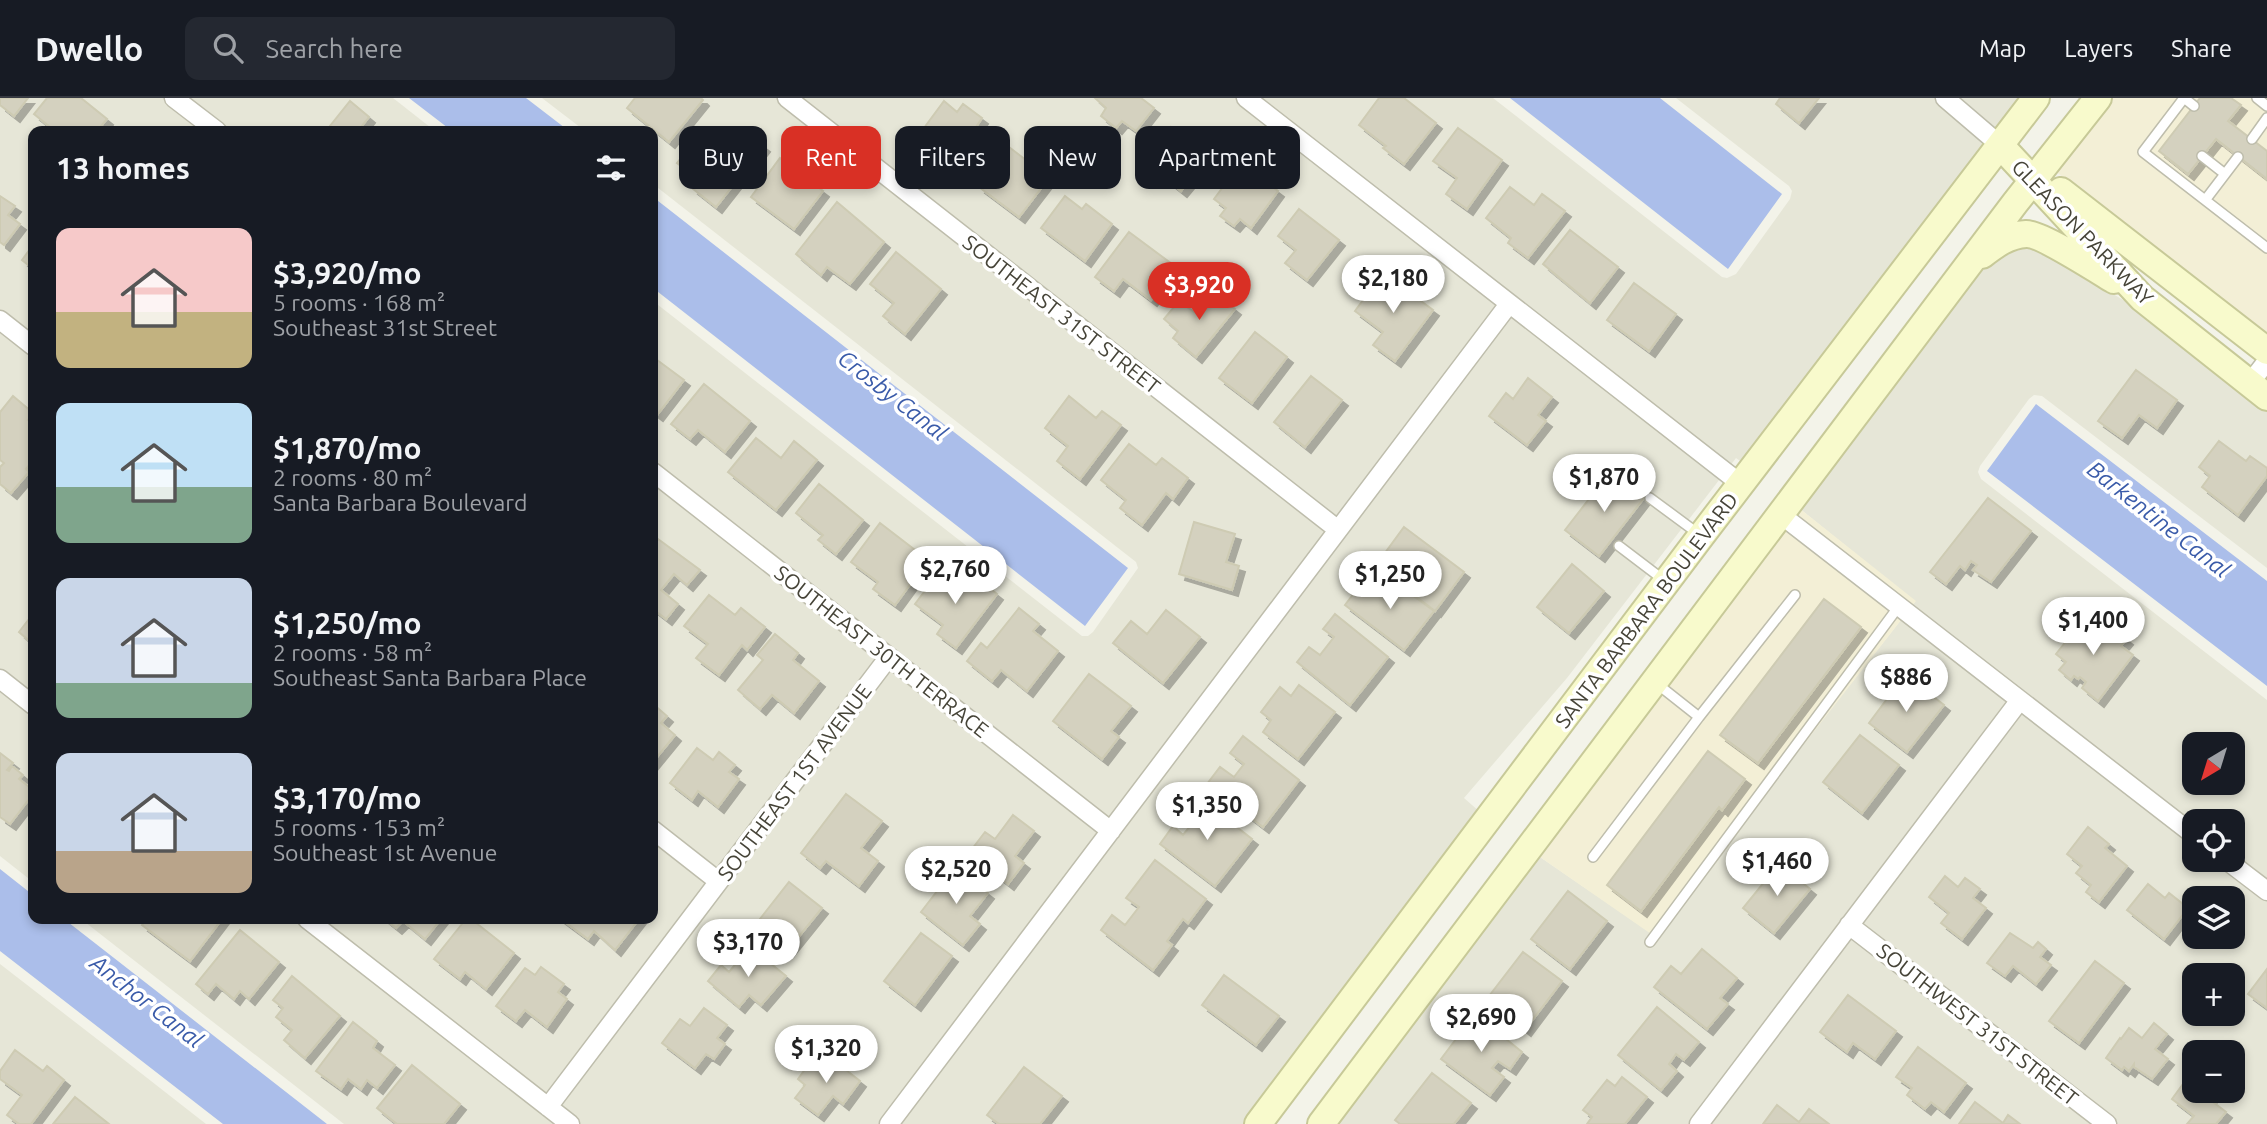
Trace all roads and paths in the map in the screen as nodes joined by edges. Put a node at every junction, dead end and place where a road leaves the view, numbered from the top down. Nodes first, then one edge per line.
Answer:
1 (174, 98) edge
2 (787, 98) edge
3 (1246, 98) edge
4 (1945, 98) edge
5 (2036, 98) edge
6 (2098, 98) edge
7 (2184, 98) edge
8 (2257, 98) edge
9 (2194, 106) dead end
10 (2267, 106) edge
11 (2267, 118) edge
12 (210, 126) edge
13 (2163, 126) junction
14 (2173, 133) dead end
15 (2252, 139) dead end
16 (2000, 145) junction
17 (2202, 156) dead end
18 (2238, 156) dead end
19 (2225, 174) junction
20 (2035, 176) junction
21 (2206, 200) junction
22 (2267, 248) edge
23 (1967, 267) junction
24 (2142, 298) junction
25 (1509, 304) junction
26 (0, 320) edge
27 (28, 342) edge
28 (2267, 351) edge
29 (2267, 361) edge
30 (2258, 390) edge
31 (658, 476) edge
32 (1741, 484) junction
33 (1650, 498) dead end
34 (1780, 514) junction
35 (1338, 529) junction
36 (1701, 536) junction
37 (1619, 546) dead end
38 (1666, 582) junction
39 (1795, 595) dead end
40 (1899, 606) junction
41 (888, 657) junction
42 (0, 679) edge
43 (1654, 681) junction
44 (2020, 700) junction
45 (28, 701) edge
46 (1699, 717) junction
47 (2182, 826) edge
48 (1111, 831) junction
49 (658, 834) edge
50 (1593, 857) dead end
51 (2242, 872) edge
52 (718, 881) junction
53 (2267, 891) edge
54 (313, 924) edge
55 (1849, 925) junction
56 (1650, 942) dead end
57 (548, 1107) junction
58 (570, 1124) edge
59 (889, 1124) edge
60 (1258, 1124) edge
61 (1321, 1124) edge
62 (1699, 1124) edge
63 (2107, 1124) edge

1 - 12 street
2 - 35 street, SOUTHEAST 31ST STREET
3 - 25 street
4 - 16 street
5 - 16 main road, SANTA BARBARA BOULEVARD
6 - 20 main road
7 - 9 lane
7 - 13 lane
8 - 10 lane
11 - 15 lane
13 - 14 lane
13 - 21 lane
16 - 20 main road, GLEASON PARKWAY
16 - 32 main road, SANTA BARBARA BOULEVARD
17 - 19 lane
18 - 19 lane
19 - 21 lane
20 - 23 main road
20 - 24 main road, GLEASON PARKWAY
20 - 28 main road, GLEASON PARKWAY
21 - 22 lane
23 - 24 main road
23 - 34 main road
24 - 30 main road, GLEASON PARKWAY
25 - 32 street
25 - 35 street
26 - 27 street
29 - 30 street
31 - 41 street, SOUTHEAST 30TH TERRACE
32 - 36 main road, SANTA BARBARA BOULEVARD
33 - 36 lane
34 - 40 street
34 - 43 main road
35 - 48 street
36 - 38 main road, SANTA BARBARA BOULEVARD
37 - 38 lane
38 - 60 main road, SANTA BARBARA BOULEVARD
39 - 46 lane
40 - 44 street
40 - 56 lane
41 - 48 street, SOUTHEAST 30TH TERRACE
41 - 52 street, SOUTHEAST 1ST AVENUE
42 - 45 street
43 - 46 lane
43 - 61 main road
44 - 47 street
44 - 55 street
46 - 50 lane
48 - 59 street
49 - 52 street
51 - 53 street
52 - 57 street, SOUTHEAST 1ST AVENUE
54 - 57 street
55 - 62 street
55 - 63 street, SOUTHWEST 31ST STREET
57 - 58 street

